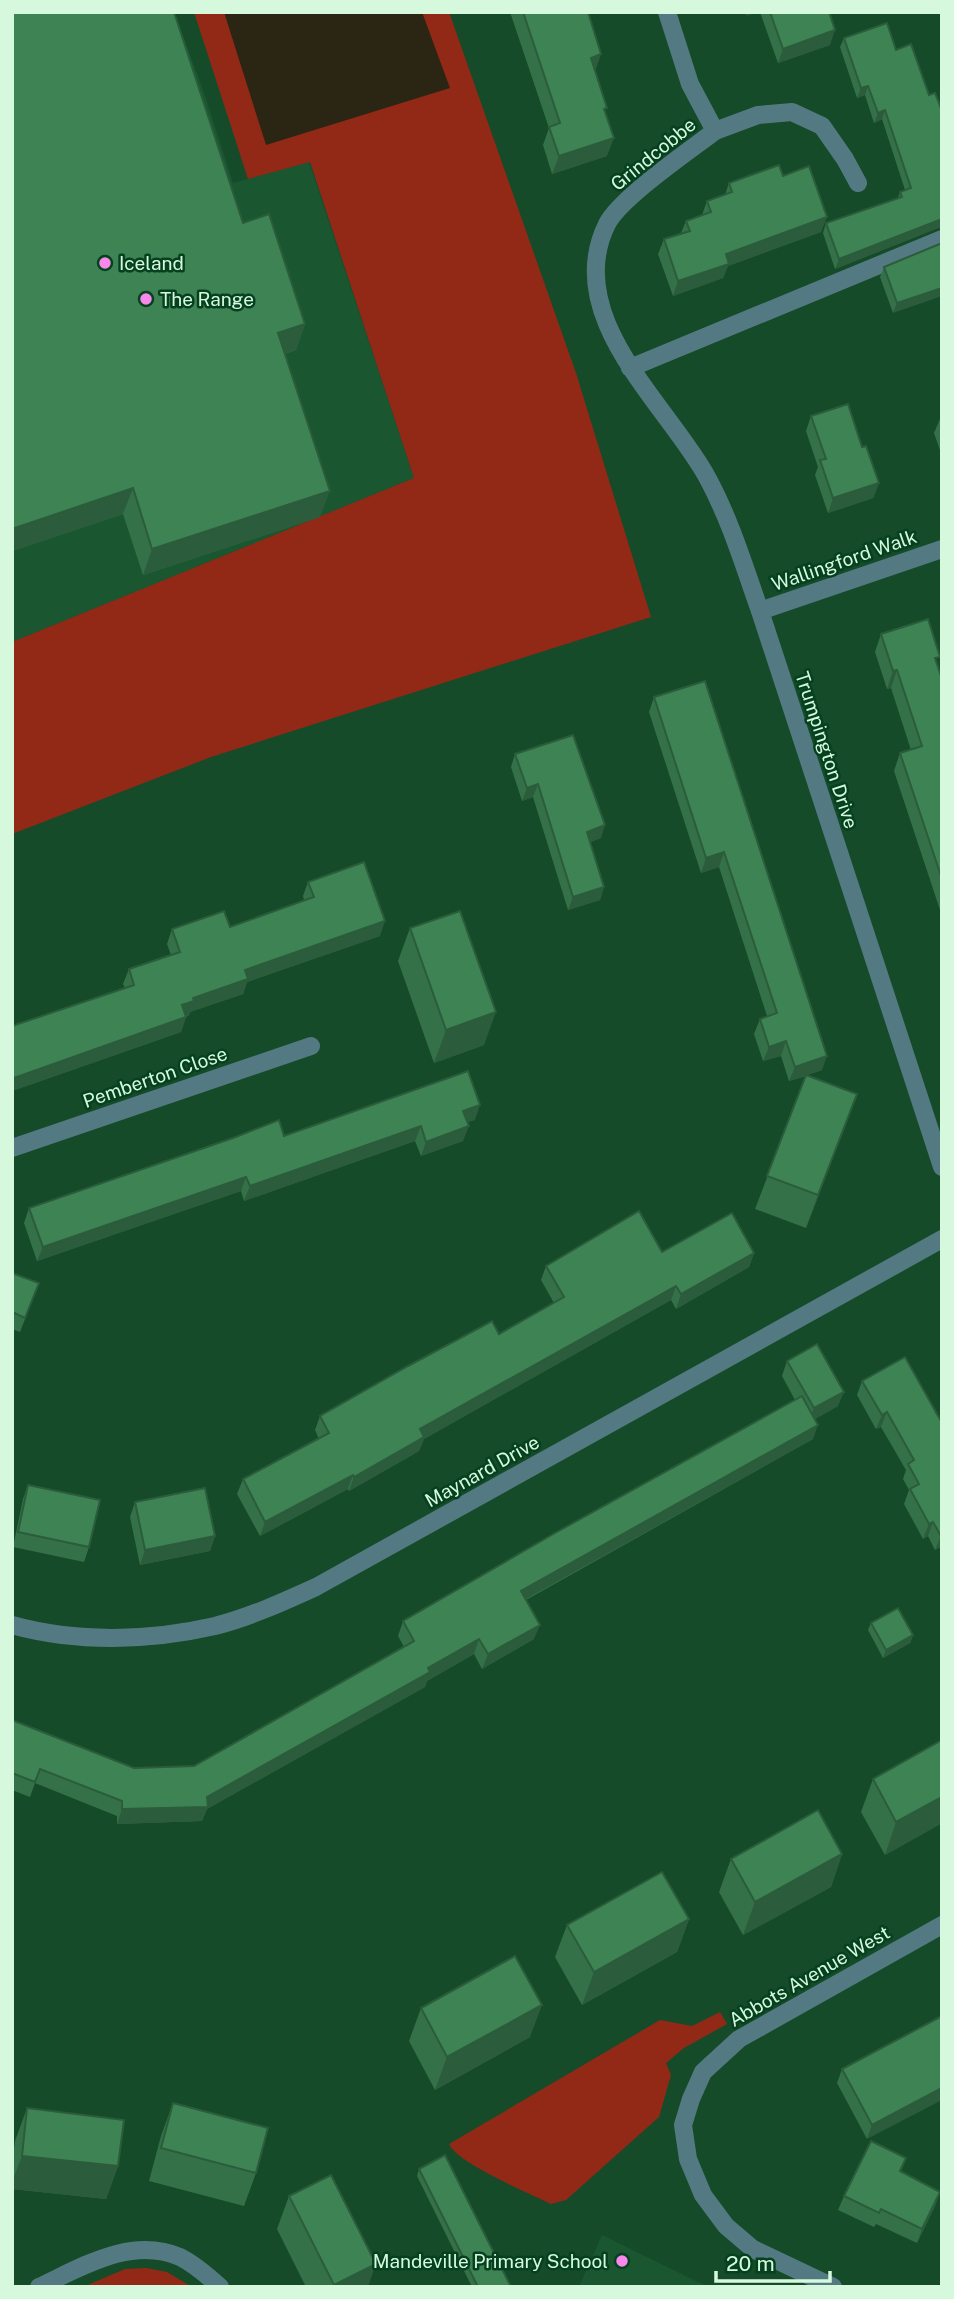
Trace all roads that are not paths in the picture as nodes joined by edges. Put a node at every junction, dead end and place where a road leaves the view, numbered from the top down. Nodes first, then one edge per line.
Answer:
1 (667, 12) edge
2 (715, 131) junction
3 (858, 183) dead end
4 (942, 239) edge
5 (630, 368) junction
6 (942, 549) edge
7 (760, 611) junction
8 (311, 1046) dead end
9 (12, 1148) edge
10 (942, 1167) edge
11 (942, 1239) edge
12 (12, 1625) edge
13 (942, 1925) edge
14 (813, 2282) edge
15 (39, 2287) edge
16 (220, 2287) edge
17 (833, 2287) edge

1 - 2 street, Grindcobbe
2 - 3 street
2 - 5 street, Grindcobbe
4 - 5 street
5 - 7 street, Trumpington Drive
6 - 7 street, Wallingford Walk
7 - 10 street, Trumpington Drive
8 - 9 street, Pemberton Close
11 - 12 street, Maynard Drive
13 - 14 street, Abbots Avenue West
14 - 17 street
15 - 16 street

